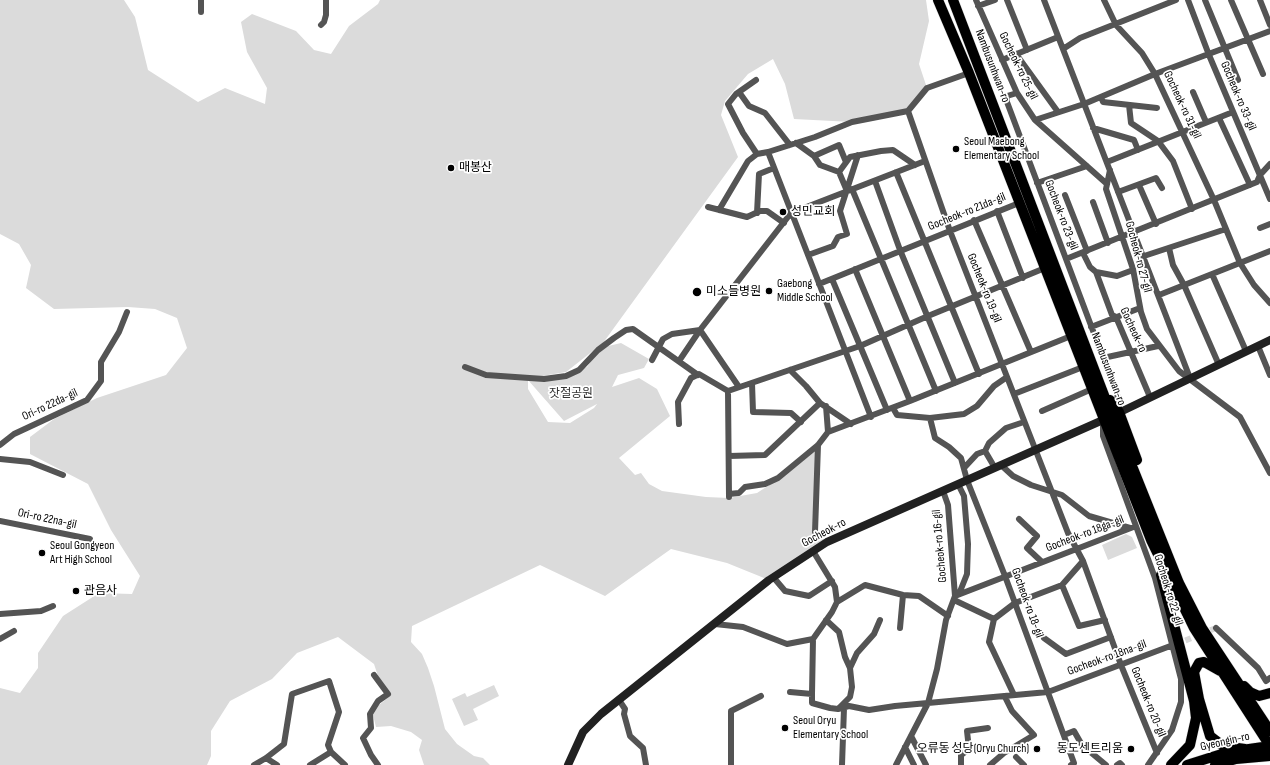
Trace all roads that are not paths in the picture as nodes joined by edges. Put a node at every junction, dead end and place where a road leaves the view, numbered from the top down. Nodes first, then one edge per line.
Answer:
1 (202, 0) edge
2 (326, 0) edge
3 (938, 0) edge
4 (944, 0) edge
5 (953, 0) edge
6 (995, 0) edge
7 (1007, 0) edge
8 (1044, 0) edge
9 (1104, 0) edge
10 (1176, 0) edge
11 (1188, 0) edge
12 (1205, 0) edge
13 (1231, 0) edge
14 (1260, 0) edge
15 (977, 3) edge
16 (1161, 3) edge
17 (201, 12) dead end
18 (321, 24) dead end
19 (1116, 25) junction
20 (1270, 25) edge
21 (1270, 31) edge
22 (1058, 37) junction
23 (1247, 40) junction
24 (1225, 48) junction
25 (1063, 49) junction
26 (1027, 50) junction
27 (1016, 54) junction
28 (1209, 55) junction
29 (1002, 60) junction
30 (969, 73) junction
31 (1155, 74) junction
32 (1263, 74) dead end
33 (756, 80) dead end
34 (1238, 80) dead end
35 (738, 92) junction
36 (1017, 92) junction
37 (1193, 92) dead end
38 (1101, 97) junction
39 (1084, 104) junction
40 (1129, 105) junction
41 (1158, 108) dead end
42 (908, 111) junction
43 (1058, 112) junction
44 (1233, 112) junction
45 (1219, 118) junction
46 (1035, 120) junction
47 (1206, 122) junction
48 (1093, 128) junction
49 (1182, 132) junction
50 (1158, 141) junction
51 (793, 144) junction
52 (1138, 150) junction
53 (768, 152) junction
54 (757, 154) junction
55 (858, 155) junction
56 (814, 156) junction
57 (925, 161) junction
58 (846, 162) junction
59 (1107, 162) junction
60 (1270, 164) edge
61 (915, 165) junction
62 (1087, 166) junction
63 (774, 168) junction
64 (1110, 170) junction
65 (839, 172) junction
66 (896, 172) junction
67 (1260, 175) junction
68 (874, 181) junction
69 (1037, 183) junction
70 (1107, 184) junction
71 (1139, 185) junction
72 (1250, 185) junction
73 (1162, 188) dead end
74 (849, 190) junction
75 (1118, 192) junction
76 (1065, 195) dead end
77 (1270, 199) edge
78 (1214, 200) junction
79 (1093, 202) dead end
80 (1019, 203) junction
81 (708, 206) dead end
82 (1192, 209) junction
83 (719, 210) junction
84 (997, 211) junction
85 (757, 212) junction
86 (792, 213) junction
87 (974, 220) junction
88 (784, 222) junction
89 (1156, 224) junction
90 (1270, 224) edge
91 (1260, 228) dead end
92 (1226, 229) junction
93 (950, 231) junction
94 (1134, 232) junction
95 (1123, 237) junction
96 (924, 242) junction
97 (1108, 243) junction
98 (1169, 248) junction
99 (900, 250) junction
100 (1270, 251) edge
101 (1085, 252) junction
102 (808, 255) junction
103 (1144, 256) junction
104 (880, 259) junction
105 (1066, 259) junction
106 (1240, 263) junction
107 (1045, 268) junction
108 (855, 269) junction
109 (1133, 270) junction
110 (1096, 272) junction
111 (1212, 274) junction
112 (1023, 278) junction
113 (832, 279) junction
114 (819, 284) junction
115 (1184, 285) junction
116 (1003, 286) junction
117 (1159, 295) junction
118 (977, 297) junction
119 (1270, 303) edge
120 (952, 308) junction
121 (1140, 308) junction
122 (127, 312) dead end
123 (928, 316) junction
124 (1116, 317) junction
125 (907, 326) junction
126 (1091, 327) junction
127 (700, 330) junction
128 (884, 336) junction
129 (1071, 336) junction
130 (1270, 340) edge
131 (860, 346) junction
132 (1158, 346) junction
133 (1258, 346) junction
134 (659, 347) junction
135 (846, 352) junction
136 (1032, 352) junction
137 (1131, 352) junction
138 (1246, 352) junction
139 (1103, 358) junction
140 (652, 360) dead end
141 (679, 361) junction
142 (1002, 364) junction
143 (1219, 365) junction
144 (465, 367) dead end
145 (1083, 367) junction
146 (790, 370) junction
147 (979, 374) junction
148 (698, 375) junction
149 (1270, 375) edge
150 (1007, 376) junction
151 (1190, 378) junction
152 (752, 383) junction
153 (955, 383) junction
154 (739, 387) junction
155 (1097, 389) junction
156 (728, 391) junction
157 (936, 391) junction
158 (1014, 394) junction
159 (1150, 398) junction
160 (910, 401) junction
161 (823, 405) junction
162 (890, 409) junction
163 (1042, 410) dead end
164 (1112, 416) junction
165 (871, 417) junction
166 (930, 418) junction
167 (801, 422) junction
168 (1024, 422) junction
169 (679, 424) dead end
170 (851, 424) junction
171 (828, 432) junction
172 (0, 444) edge
173 (818, 445) junction
174 (1035, 450) junction
175 (985, 451) junction
176 (729, 456) junction
177 (0, 459) edge
178 (998, 467) junction
179 (964, 468) junction
180 (1270, 473) edge
181 (63, 475) dead end
182 (967, 480) junction
183 (958, 484) junction
184 (1052, 490) junction
185 (943, 491) junction
186 (1019, 519) dead end
187 (0, 521) edge
188 (1133, 527) junction
189 (816, 532) dead end
190 (90, 539) dead end
191 (1150, 540) junction
192 (1078, 549) junction
193 (813, 551) junction
194 (1083, 561) junction
195 (1042, 562) junction
196 (1005, 576) junction
197 (774, 578) junction
198 (832, 581) junction
199 (1062, 585) junction
200 (903, 595) junction
201 (956, 597) junction
202 (837, 602) junction
203 (1015, 603) junction
204 (53, 606) dead end
205 (0, 614) edge
206 (948, 616) junction
207 (994, 619) junction
208 (826, 620) junction
209 (880, 620) dead end
210 (1105, 620) junction
211 (714, 624) junction
212 (900, 628) dead end
213 (1216, 628) dead end
214 (14, 631) dead end
215 (1110, 637) junction
216 (1044, 638) dead end
217 (0, 639) edge
218 (813, 639) junction
219 (1173, 645) junction
220 (1121, 665) junction
221 (850, 668) junction
222 (1226, 671) junction
223 (374, 675) dead end
224 (1270, 678) edge
225 (790, 692) dead end
226 (1048, 692) junction
227 (1270, 693) edge
228 (812, 694) junction
229 (761, 696) dead end
230 (1014, 696) junction
231 (1005, 697) junction
232 (619, 700) junction
233 (928, 703) junction
234 (841, 708) junction
235 (988, 728) dead end
236 (1064, 735) junction
237 (911, 736) junction
238 (1269, 740) edge
239 (905, 747) junction
240 (1245, 749) junction
241 (331, 752) junction
242 (1157, 753) junction
243 (1270, 756) edge
244 (1016, 757) dead end
245 (1257, 757) junction
246 (266, 758) junction
247 (1074, 764) edge
248 (254, 765) edge
249 (277, 765) edge
250 (310, 765) edge
251 (345, 765) edge
252 (378, 765) edge
253 (568, 765) edge
254 (646, 765) edge
255 (731, 765) edge
256 (842, 765) edge
257 (896, 765) edge
258 (914, 765) edge
259 (926, 765) edge
260 (961, 765) edge
261 (990, 765) edge
262 (1024, 765) edge
263 (1106, 765) edge
264 (1117, 765) edge
265 (1122, 765) edge
266 (1148, 765) edge
267 (1171, 765) edge
268 (1187, 765) edge
269 (1215, 765) edge
270 (1248, 765) edge

1 - 17 street
2 - 18 street
3 - 30 main road, Nambusunhwan-ro
4 - 30 main road, Nambusunhwan-ro
5 - 155 main road, Nambusunhwan-ro
6 - 15 street
7 - 26 street
8 - 22 street
9 - 19 street, Gocheok-ro 31-gil
10 - 16 street
11 - 28 street, Gocheok-ro 33-gil
12 - 24 street
13 - 23 street
14 - 20 street
15 - 29 street, Gocheok-ro 25-gil
16 - 19 street
19 - 25 street
19 - 31 street, Gocheok-ro 31-gil
21 - 23 street
22 - 25 street
22 - 26 street
23 - 24 street
23 - 32 street
24 - 28 street
24 - 34 street
25 - 39 street
26 - 27 street
27 - 29 street
27 - 43 street
28 - 31 street
28 - 44 street, Gocheok-ro 33-gil
29 - 36 street, Gocheok-ro 25-gil
30 - 42 street
30 - 80 main road, Nambusunhwan-ro
31 - 38 street
31 - 49 street, Gocheok-ro 31-gil
33 - 35 street
35 - 51 street
35 - 54 street
36 - 46 street, Gocheok-ro 25-gil
36 - 69 street, Gocheok-ro 23-gil
37 - 47 street
38 - 39 street
38 - 40 street
39 - 43 street
39 - 48 street
40 - 41 street
40 - 50 street
42 - 51 street
42 - 57 street, Gocheok-ro 19-gil
43 - 46 street
44 - 45 street
44 - 67 street, Gocheok-ro 33-gil
45 - 47 street
45 - 72 street
46 - 62 street, Gocheok-ro 25-gil
47 - 49 street
48 - 52 street
48 - 59 street
49 - 50 street
49 - 78 street, Gocheok-ro 31-gil
50 - 52 street
50 - 82 street
51 - 53 street
51 - 56 street
52 - 59 street
53 - 54 street
53 - 63 street
54 - 83 street
55 - 58 street
55 - 61 street
55 - 74 street
56 - 58 street
56 - 65 street
57 - 61 street
57 - 93 street, Gocheok-ro 19-gil
58 - 65 street
59 - 64 street
60 - 67 street
61 - 66 street
62 - 69 street
62 - 70 street, Gocheok-ro 25-gil
63 - 85 street
63 - 86 street
64 - 70 street, Gocheok-ro 27-gil
64 - 75 street
65 - 74 street
66 - 68 street
66 - 96 street, Gocheok-ro 21da-gil
67 - 72 street
67 - 77 street, Gocheok-ro 33-gil
68 - 74 street
68 - 99 street
69 - 105 street, Gocheok-ro 23-gil
70 - 95 street, Gocheok-ro 27-gil
71 - 73 street
71 - 75 street
71 - 89 street
72 - 78 street
74 - 86 street
74 - 102 street
74 - 104 street
75 - 94 street
76 - 101 street
78 - 82 street
78 - 92 street, Gocheok-ro 31-gil
79 - 97 street
80 - 84 street, Gocheok-ro 21da-gil
80 - 107 main road, Nambusunhwan-ro
81 - 83 street
82 - 89 street
83 - 85 street
84 - 87 street, Gocheok-ro 21da-gil
84 - 112 street
85 - 88 street
86 - 88 street
86 - 102 street
87 - 93 street, Gocheok-ro 21da-gil
87 - 116 street
88 - 127 street
89 - 94 street
90 - 91 street
92 - 98 street
92 - 106 street, Gocheok-ro 31-gil
93 - 96 street, Gocheok-ro 21da-gil
93 - 118 street, Gocheok-ro 19-gil
94 - 95 street
94 - 103 street
95 - 97 street
95 - 109 street, Gocheok-ro 27-gil
96 - 99 street, Gocheok-ro 21da-gil
96 - 120 street
97 - 101 street
98 - 103 street
98 - 115 street
99 - 104 street, Gocheok-ro 21da-gil
99 - 123 street
100 - 106 street
101 - 105 street
101 - 110 street
102 - 114 street
103 - 117 street
104 - 108 street, Gocheok-ro 21da-gil
104 - 125 street
105 - 126 street, Gocheok-ro 23-gil
106 - 111 street, Gocheok-ro 27-gil
106 - 119 street, Gocheok-ro 31-gil
107 - 112 street
107 - 129 main road, Nambusunhwan-ro
108 - 113 street, Gocheok-ro 21da-gil
108 - 128 street
109 - 110 street
109 - 121 street, Gocheok-ro 27-gil
110 - 124 street, Gocheok-ro
111 - 115 street, Gocheok-ro 27-gil
111 - 138 street
112 - 116 street
113 - 114 street, Gocheok-ro 21da-gil
113 - 131 street
114 - 135 street
115 - 117 street, Gocheok-ro 27-gil
115 - 143 street
116 - 118 street
116 - 136 street
117 - 151 street
118 - 120 street
118 - 142 street, Gocheok-ro 19-gil
120 - 123 street
120 - 147 street
121 - 124 street
121 - 132 street, Gocheok-ro 27-gil
122 - 172 street, Ori-ro 22da-gil
123 - 125 street
123 - 153 street
124 - 126 street
124 - 137 street, Gocheok-ro
125 - 128 street
125 - 157 street
126 - 139 street, Gocheok-ro 23-gil
127 - 134 street
127 - 141 street
127 - 154 street
128 - 131 street
128 - 160 street
129 - 136 street
129 - 145 main road, Nambusunhwan-ro
130 - 133 main road, Gocheok-ro
131 - 135 street
131 - 162 street
132 - 137 street
132 - 151 street, Gocheok-ro 27-gil
133 - 138 main road, Gocheok-ro
133 - 149 street
134 - 140 street
134 - 141 street
134 - 144 street
135 - 146 street
135 - 165 street
136 - 142 street
137 - 139 street
137 - 159 street, Gocheok-ro
138 - 143 main road, Gocheok-ro
139 - 164 street, Gocheok-ro 23-gil
141 - 148 street
142 - 147 street
142 - 150 street, Gocheok-ro 19-gil
143 - 151 main road, Gocheok-ro
145 - 155 main road, Nambusunhwan-ro
145 - 158 street
146 - 152 street
146 - 161 street
147 - 153 street
148 - 156 street
148 - 169 street
150 - 158 street, Gocheok-ro 19-gil
150 - 166 street
151 - 159 main road, Gocheok-ro
151 - 180 street, Gocheok-ro 27-gil
152 - 154 street
152 - 167 street
153 - 157 street
154 - 156 street
155 - 163 street
155 - 164 main road, Nambusunhwan-ro
156 - 176 street
157 - 160 street
158 - 168 street, Gocheok-ro 19-gil
159 - 164 main road, Gocheok-ro
160 - 162 street
161 - 167 street
161 - 170 street
161 - 171 street
162 - 165 street
162 - 166 street
164 - 174 main road, Gocheok-ro
164 - 188 street, Gocheok-ro 22-gil
164 - 191 main road, Nambusunhwan-ro
164 - 222 main road, Nambusunhwan-ro
165 - 170 street
166 - 179 street
167 - 176 street
168 - 174 street, Gocheok-ro 19-gil
168 - 175 street
170 - 171 street
171 - 173 street
173 - 176 street
173 - 189 street
174 - 178 main road, Gocheok-ro
174 - 184 street, Gocheok-ro 20-gil
175 - 178 street
175 - 179 street
177 - 181 street
178 - 182 main road, Gocheok-ro
178 - 184 street
179 - 182 street
182 - 183 main road, Gocheok-ro
182 - 196 street, Gocheok-ro 18-gil
183 - 185 main road, Gocheok-ro
183 - 201 street
184 - 188 street
184 - 192 street, Gocheok-ro 20-gil
185 - 193 main road, Gocheok-ro
185 - 201 street, Gocheok-ro 16-gil
186 - 195 street, Gocheok-ro 18ga-gil
187 - 190 street, Ori-ro 22na-gil
188 - 192 street, Gocheok-ro 18ga-gil
188 - 219 street, Gocheok-ro 22-gil
191 - 222 main road, Nambusunhwan-ro
191 - 267 main road
192 - 194 street, Gocheok-ro 20-gil
192 - 195 street, Gocheok-ro 18ga-gil
193 - 197 main road, Gocheok-ro
193 - 198 street
194 - 199 street
194 - 210 street, Gocheok-ro 20-gil
195 - 196 street, Gocheok-ro 18ga-gil
196 - 201 street, Gocheok-ro 18ga-gil
196 - 203 street, Gocheok-ro 18-gil
197 - 198 street
197 - 211 main road, Gocheok-ro
198 - 202 street
199 - 203 street
199 - 210 street
200 - 202 street
200 - 206 street
200 - 212 street
201 - 206 street, Gocheok-ro 16-gil
201 - 207 street
202 - 208 street
203 - 207 street
203 - 226 street, Gocheok-ro 18-gil
204 - 205 street
206 - 233 street, Gocheok-ro 16-gil
207 - 230 street
208 - 218 street
208 - 221 street
209 - 221 street
210 - 215 street, Gocheok-ro 20-gil
211 - 218 street
211 - 232 main road, Gocheok-ro
213 - 224 street
214 - 217 street
215 - 216 street
215 - 220 street, Gocheok-ro 20-gil
218 - 228 street
219 - 220 street, Gocheok-ro 18na-gil
219 - 242 street, Gocheok-ro 22-gil
220 - 226 street, Gocheok-ro 18na-gil
220 - 242 street, Gocheok-ro 20-gil
221 - 234 street
222 - 227 main road
222 - 238 main road, Nambusunhwan-ro
222 - 240 main road
223 - 252 street
225 - 228 street
226 - 230 street, Gocheok-ro 18na-gil
226 - 236 street, Gocheok-ro 18-gil
228 - 234 street
229 - 255 street
230 - 231 street, Gocheok-ro 18na-gil
231 - 233 street, Gocheok-ro 18na-gil
231 - 261 street
232 - 253 main road, Gocheok-ro
232 - 254 street
233 - 234 street
233 - 237 street, Gocheok-ro 16-gil
234 - 256 street
235 - 260 street
236 - 247 street, Gocheok-ro 18-gil
236 - 263 street
237 - 239 street, Gocheok-ro 16-gil
237 - 259 street
238 - 240 main road, Gyeongin-ro
239 - 257 street, Gocheok-ro 16-gil
239 - 258 street
240 - 268 main road, Gyeongin-ro
241 - 246 street
241 - 250 street
241 - 251 street
242 - 266 street, Gocheok-ro 22-gil
243 - 245 main road, Gyeongin-ro
244 - 262 street
245 - 269 main road, Gyeongin-ro
245 - 270 main road
246 - 248 street
246 - 249 street
264 - 265 street

